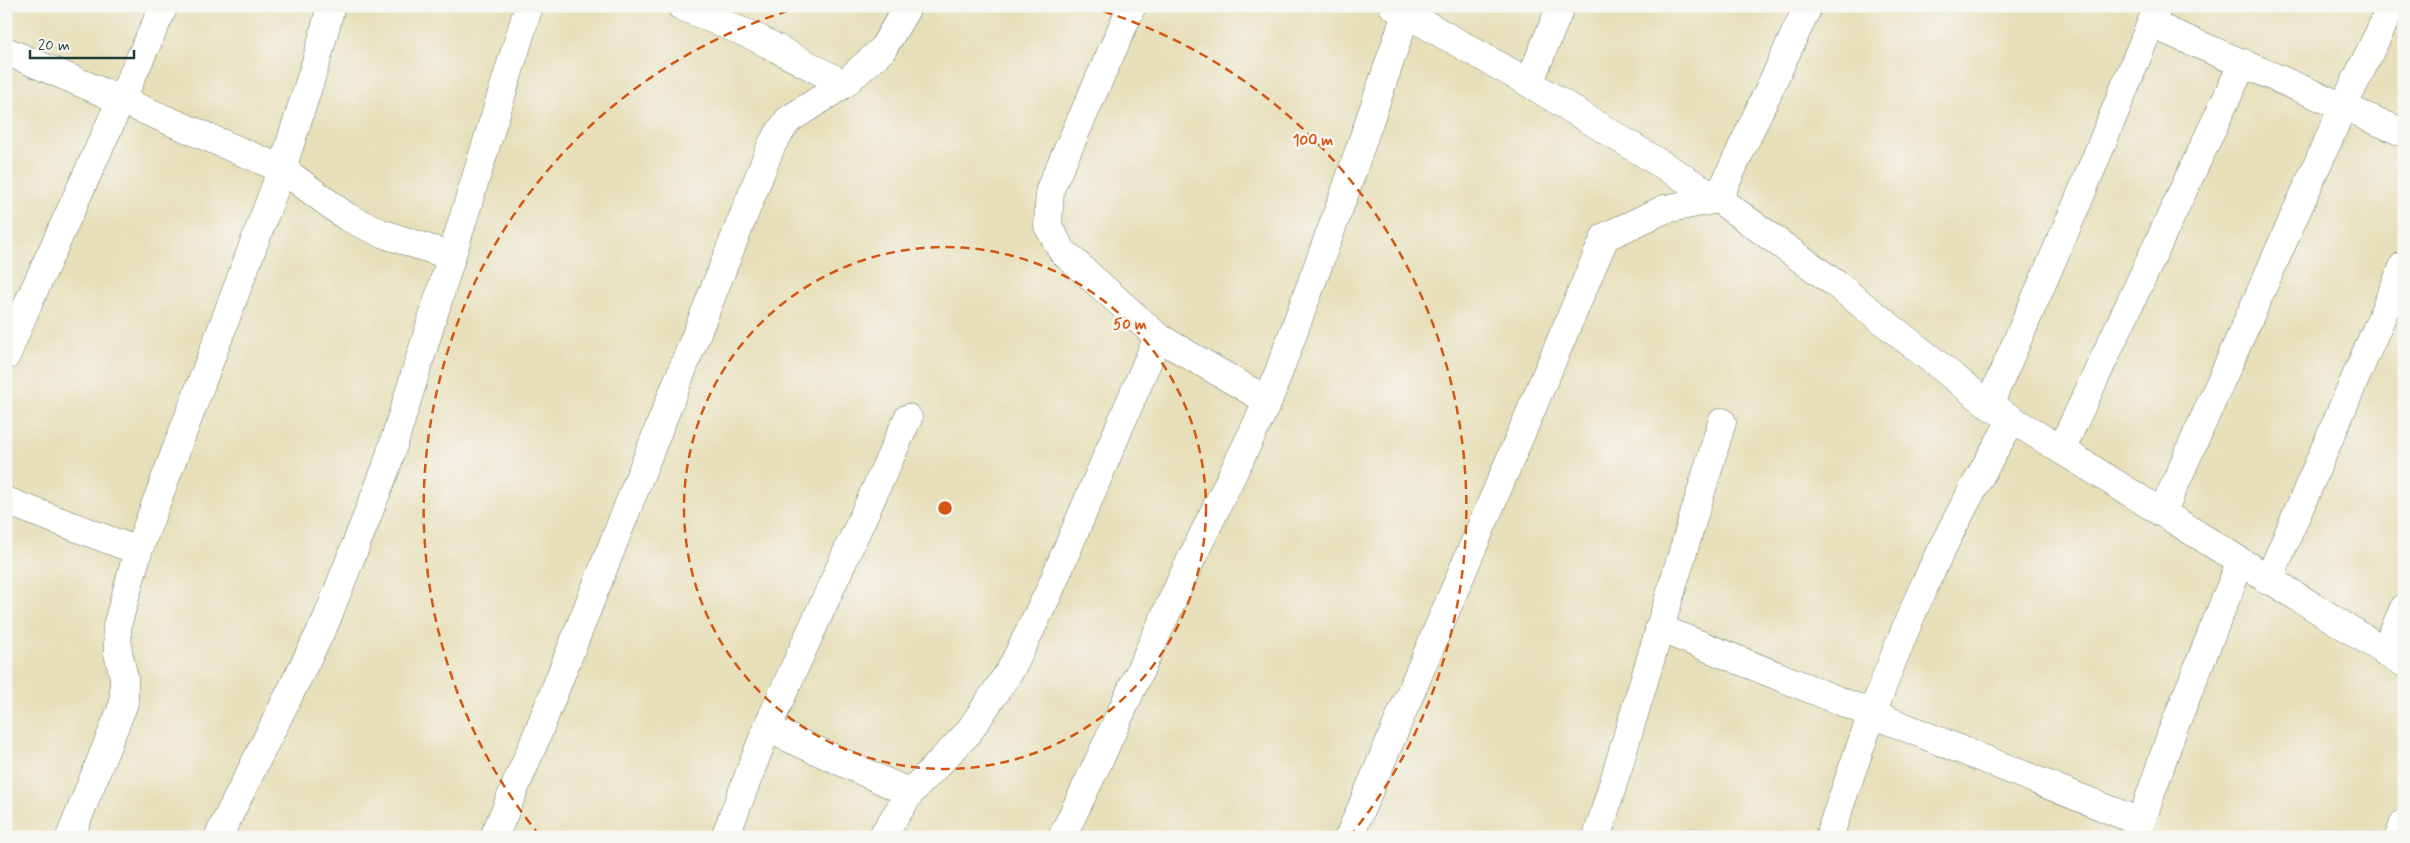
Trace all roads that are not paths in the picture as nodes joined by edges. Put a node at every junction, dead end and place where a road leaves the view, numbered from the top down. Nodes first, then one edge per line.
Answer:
1 (164, 6) edge
2 (331, 6) edge
3 (529, 6) edge
4 (681, 6) edge
5 (908, 6) edge
6 (1132, 6) edge
7 (1560, 6) edge
8 (1808, 6) edge
9 (2392, 6) edge
10 (1400, 10) edge
11 (2155, 15) edge
12 (6, 51) edge
13 (2243, 63) junction
14 (1529, 83) junction
15 (844, 84) junction
16 (121, 102) junction
17 (2343, 107) junction
18 (2404, 133) edge
19 (282, 169) junction
20 (1718, 199) junction
21 (451, 256) junction
22 (2404, 265) edge
23 (1158, 337) junction
24 (6, 356) edge
25 (1268, 400) junction
26 (2001, 412) junction
27 (908, 418) dead end
28 (1722, 422) dead end
29 (2061, 450) junction
30 (6, 500) edge
31 (2162, 513) junction
32 (138, 552) junction
33 (2240, 563) junction
34 (2268, 581) junction
35 (2404, 608) edge
36 (1659, 628) junction
37 (2394, 658) edge
38 (1871, 713) junction
39 (767, 728) junction
40 (910, 794) junction
41 (2404, 823) edge
42 (2138, 830) edge
43 (70, 837) edge
44 (218, 837) edge
45 (494, 837) edge
46 (725, 837) edge
47 (882, 837) edge
48 (1062, 837) edge
49 (1349, 837) edge
50 (1597, 837) edge
51 (1829, 837) edge
52 (2399, 837) edge

1 - 16 street
2 - 19 street
3 - 21 street
4 - 15 street
5 - 15 street
6 - 23 street
7 - 14 street
8 - 20 street
9 - 17 street
10 - 14 street
10 - 25 street
11 - 13 street
11 - 26 street
12 - 16 street
13 - 17 street
13 - 29 street
14 - 20 street
15 - 45 street
16 - 19 street
16 - 24 street
17 - 18 street
17 - 31 street
19 - 21 street
19 - 32 street
20 - 26 street
20 - 49 street
21 - 44 street
22 - 34 street
23 - 25 street
23 - 40 street
25 - 48 street
26 - 29 street
26 - 38 street
27 - 39 street
28 - 36 street
29 - 31 street
30 - 32 street
31 - 33 street
32 - 43 street
33 - 34 street
33 - 42 street
34 - 37 street
35 - 37 street
36 - 38 street
36 - 50 street
38 - 42 street
38 - 51 street
39 - 40 street
39 - 46 street
40 - 47 street
41 - 52 street

